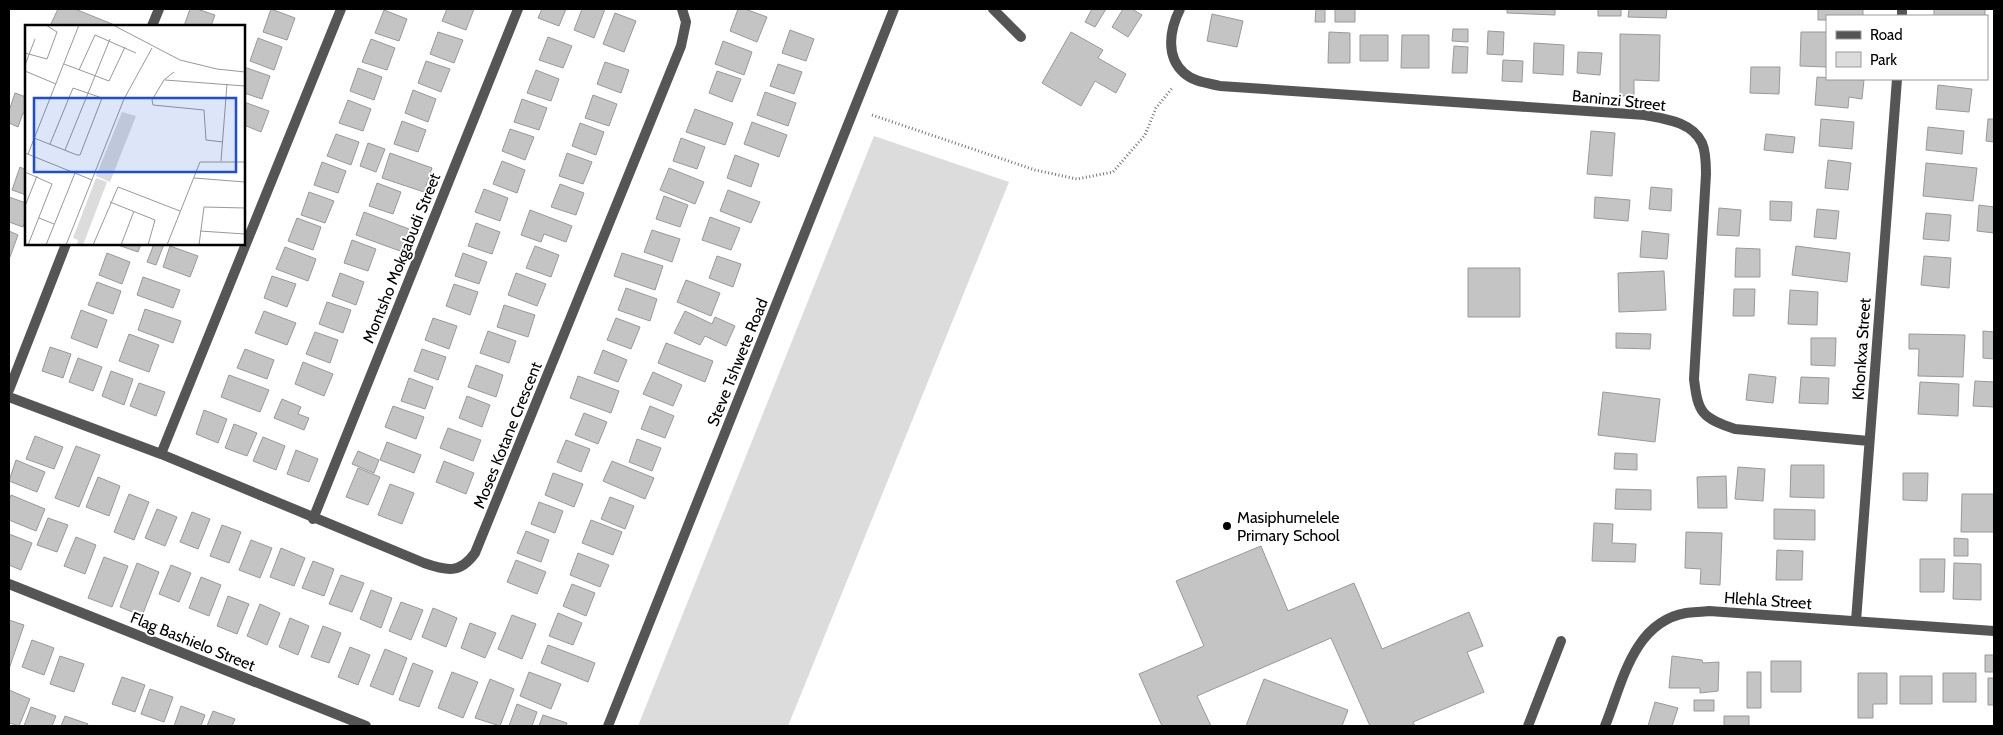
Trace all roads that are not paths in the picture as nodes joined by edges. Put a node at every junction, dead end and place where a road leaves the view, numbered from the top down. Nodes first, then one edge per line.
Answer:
1 (159, 9) edge
2 (340, 9) edge
3 (518, 9) edge
4 (682, 9) edge
5 (894, 9) edge
6 (994, 9) edge
7 (1180, 9) edge
8 (152, 25) edge
9 (1021, 36) dead end
10 (1897, 80) edge
11 (66, 245) edge
12 (9, 390) edge
13 (9, 397) edge
14 (1869, 441) junction
15 (161, 454) junction
16 (313, 518) junction
17 (9, 584) edge
18 (1856, 621) junction
19 (1994, 630) edge
20 (1561, 641) dead end
21 (366, 726) edge
22 (608, 726) edge
23 (1528, 726) edge
24 (1605, 726) edge

1 - 8 street
2 - 15 street
3 - 16 street, Montsho Mokgabudi Street
4 - 16 street, Moses Kotane Crescent
5 - 22 street, Steve Tshwete Road
6 - 9 street
7 - 14 street, Baninzi Street
10 - 14 street, Khonkxa Street
11 - 12 street
13 - 15 street, Moses Kotane Crescent
14 - 18 street, Khonkxa Street
15 - 16 street, Moses Kotane Crescent
17 - 21 street, Flag Bashielo Street
18 - 19 street, Hlehla Street
18 - 24 street, Hlehla Street
20 - 23 street

